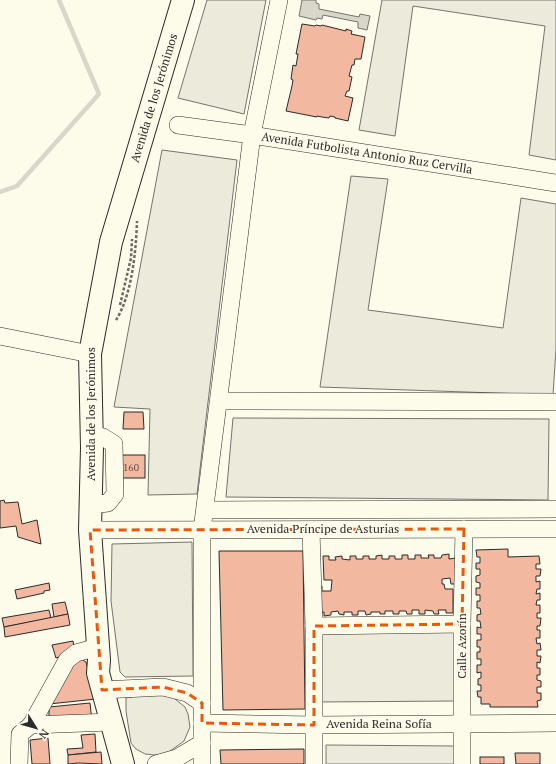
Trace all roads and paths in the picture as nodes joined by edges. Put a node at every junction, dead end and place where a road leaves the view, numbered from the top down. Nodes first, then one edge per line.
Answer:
1 (183, 0) edge
2 (279, 0) edge
3 (178, 125) dead end
4 (252, 135) junction
5 (556, 183) edge
6 (138, 221) dead end
7 (132, 235) dead end
8 (116, 312) dead end
9 (115, 322) dead end
10 (0, 336) edge
11 (90, 354) junction
12 (219, 401) junction
13 (556, 402) edge
14 (556, 509) edge
15 (206, 510) junction
16 (464, 529) junction
17 (556, 529) edge
18 (90, 530) junction
19 (202, 530) junction
20 (311, 530) junction
21 (462, 624) junction
22 (314, 626) junction
23 (98, 647) junction
24 (102, 690) junction
25 (202, 703) junction
26 (111, 722) junction
27 (202, 723) junction
28 (556, 723) edge
29 (314, 724) junction
30 (462, 724) junction
31 (31, 725) junction
32 (202, 743) junction
33 (19, 764) edge
34 (123, 764) edge
35 (156, 764) edge
36 (202, 764) edge
37 (314, 764) edge
38 (462, 764) edge

1 - 11 main road, Avenida de los Jerónimos
2 - 4 street
3 - 4 street, Avenida Futbolista Antonio Ruz Cervilla
4 - 5 street, Avenida Futbolista Antonio Ruz Cervilla
4 - 12 street
6 - 9 path
7 - 8 path
10 - 11 street
11 - 18 main road, Avenida de los Jerónimos
12 - 13 street
12 - 15 street
14 - 15 street, Avenida Príncipe de Asturias
15 - 19 street
16 - 17 street, Avenida Príncipe de Asturias
16 - 20 street, Avenida Príncipe de Asturias
16 - 21 street, Calle Azorín
18 - 19 street, Avenida Príncipe de Asturias
18 - 23 main road, Avenida de los Jerónimos
19 - 20 street, Avenida Príncipe de Asturias
19 - 25 street
20 - 22 street
21 - 22 street
21 - 30 street, Calle Azorín
22 - 29 street
23 - 24 main road, Avenida de los Jerónimos
23 - 31 street
24 - 25 street
24 - 26 main road, Avenida de los Jerónimos
25 - 27 street
26 - 31 street
26 - 34 main road, Avenida de los Jerónimos
27 - 29 street, Avenida Reina Sofía
27 - 32 street
28 - 30 street, Avenida Reina Sofía
29 - 30 street, Avenida Reina Sofía
29 - 37 street
30 - 38 street, Calle Azorín
31 - 33 street
32 - 35 street
32 - 36 street

